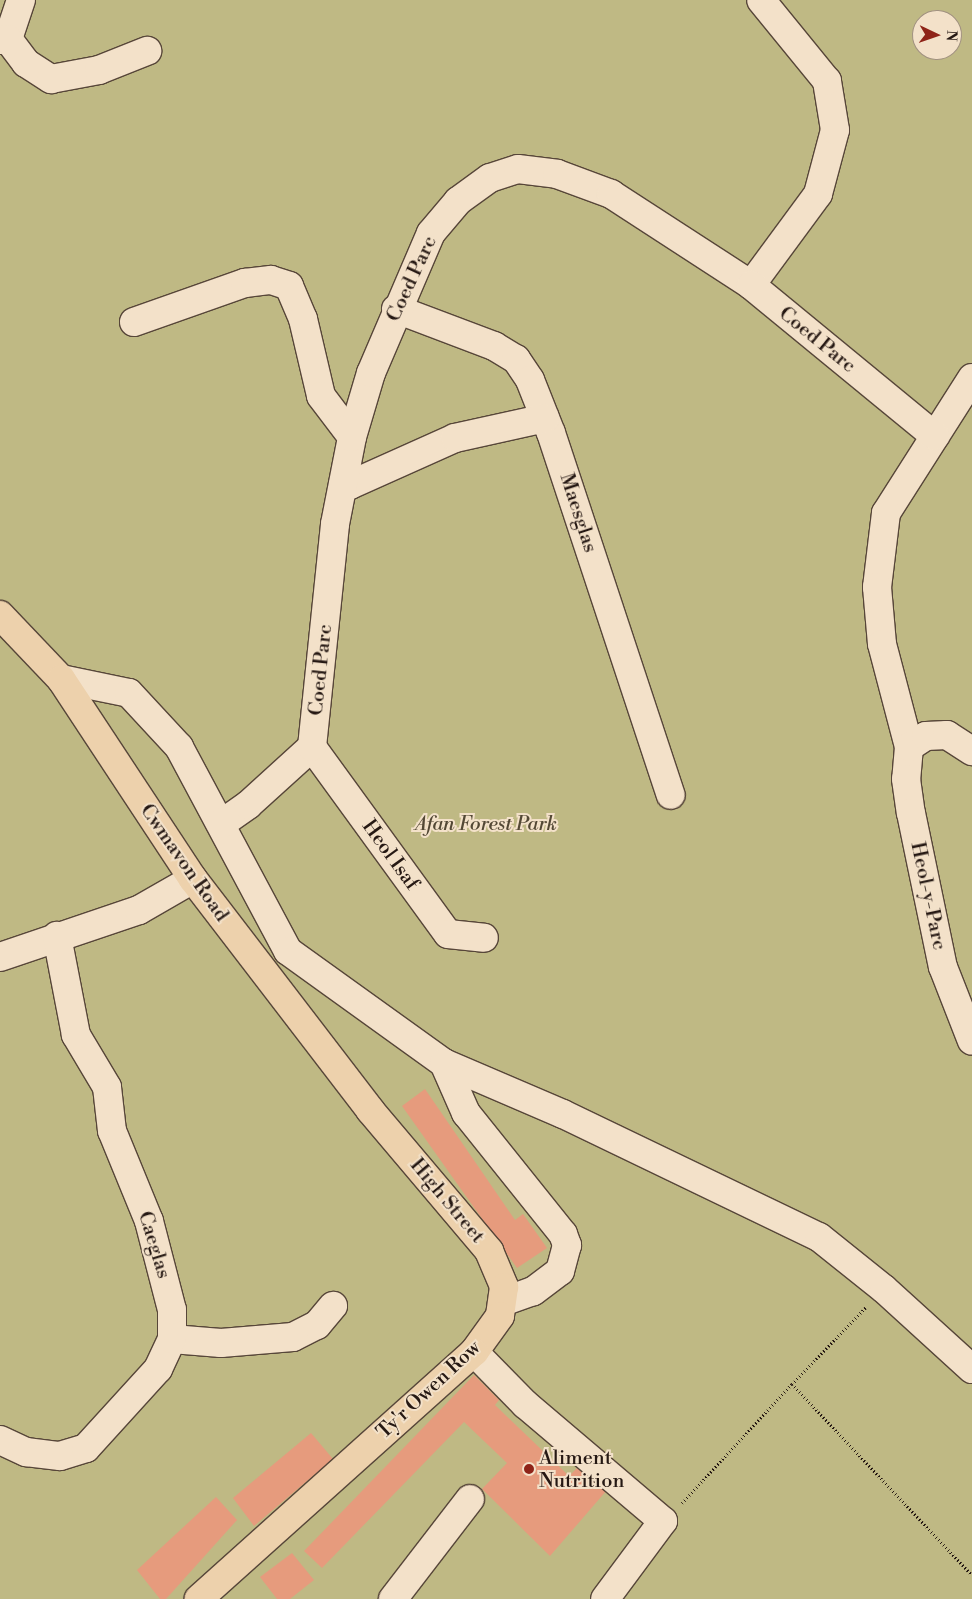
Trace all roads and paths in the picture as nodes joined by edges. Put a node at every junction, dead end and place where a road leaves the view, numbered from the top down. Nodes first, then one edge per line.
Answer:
1 (21, 0) edge
2 (761, 0) edge
3 (4, 39) edge
4 (147, 51) dead end
5 (751, 285) junction
6 (396, 309) junction
7 (134, 322) dead end
8 (972, 378) edge
9 (545, 418) junction
10 (935, 436) junction
11 (352, 437) junction
12 (343, 485) junction
13 (0, 615) edge
14 (61, 679) junction
15 (312, 746) junction
16 (909, 747) junction
17 (972, 752) edge
18 (671, 795) dead end
19 (221, 824) junction
20 (193, 879) junction
21 (57, 936) junction
22 (484, 938) dead end
23 (0, 957) edge
24 (972, 1040) edge
25 (444, 1063) junction
26 (370, 1110) joint
27 (884, 1289) junction
28 (503, 1302) junction
29 (333, 1306) dead end
30 (172, 1339) junction
31 (474, 1352) junction
32 (972, 1369) edge
33 (792, 1384) junction
34 (0, 1440) edge
35 (470, 1499) dead end
36 (662, 1521) junction
37 (972, 1576) edge
38 (199, 1599) edge
39 (393, 1599) edge
40 (606, 1599) edge

1 - 3 street
2 - 5 street
3 - 4 street
5 - 6 street, Coed Parc
5 - 10 street, Coed Parc
6 - 9 street, Maesglas
6 - 11 street, Coed Parc
7 - 11 street
8 - 10 street
9 - 12 street
9 - 18 street, Maesglas
10 - 16 street
11 - 12 street, Coed Parc
12 - 15 street, Coed Parc
13 - 14 main road, Cwmavon Road
14 - 19 street
14 - 20 main road, Cwmavon Road
15 - 19 street
15 - 22 street, Heol Isaf
16 - 17 street
16 - 24 street, Heol-y-Parc
19 - 25 street
20 - 21 street
20 - 26 main road, Cwmavon Road
21 - 23 street
21 - 30 street, Caeglas
25 - 27 street
25 - 28 street
26 - 28 main road, High Street
27 - 32 street
27 - 33 path
28 - 31 main road, Ty'r Owen Row
29 - 30 street
30 - 34 street, Caeglas
31 - 36 street
31 - 38 main road, Ty'r Owen Row
33 - 36 path
33 - 37 path
35 - 39 street
36 - 40 street

